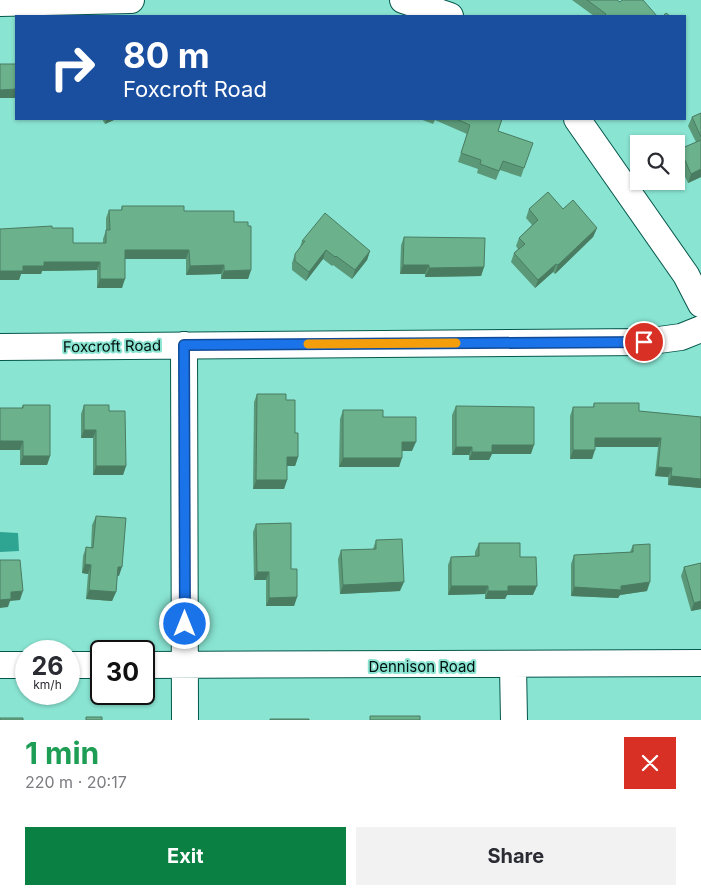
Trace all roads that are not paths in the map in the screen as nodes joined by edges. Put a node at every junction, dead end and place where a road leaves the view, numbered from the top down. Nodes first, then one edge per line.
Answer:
1 (131, 0) edge
2 (403, 0) edge
3 (0, 3) edge
4 (447, 15) edge
5 (578, 120) edge
6 (694, 270) edge
7 (701, 304) edge
8 (701, 329) edge
9 (184, 345) junction
10 (0, 347) edge
11 (701, 663) edge
12 (15, 665) edge
13 (155, 665) edge
14 (185, 665) junction
15 (0, 666) edge
16 (513, 666) junction
17 (185, 720) edge
18 (514, 720) edge

1 - 3 street
2 - 4 street
5 - 6 street
6 - 7 street
8 - 9 street, Foxcroft Road
9 - 10 street, Foxcroft Road
9 - 14 street
11 - 16 street, Dennison Road
12 - 15 street
13 - 14 street, Dennison Road
14 - 16 street, Dennison Road
14 - 17 street
16 - 18 street

